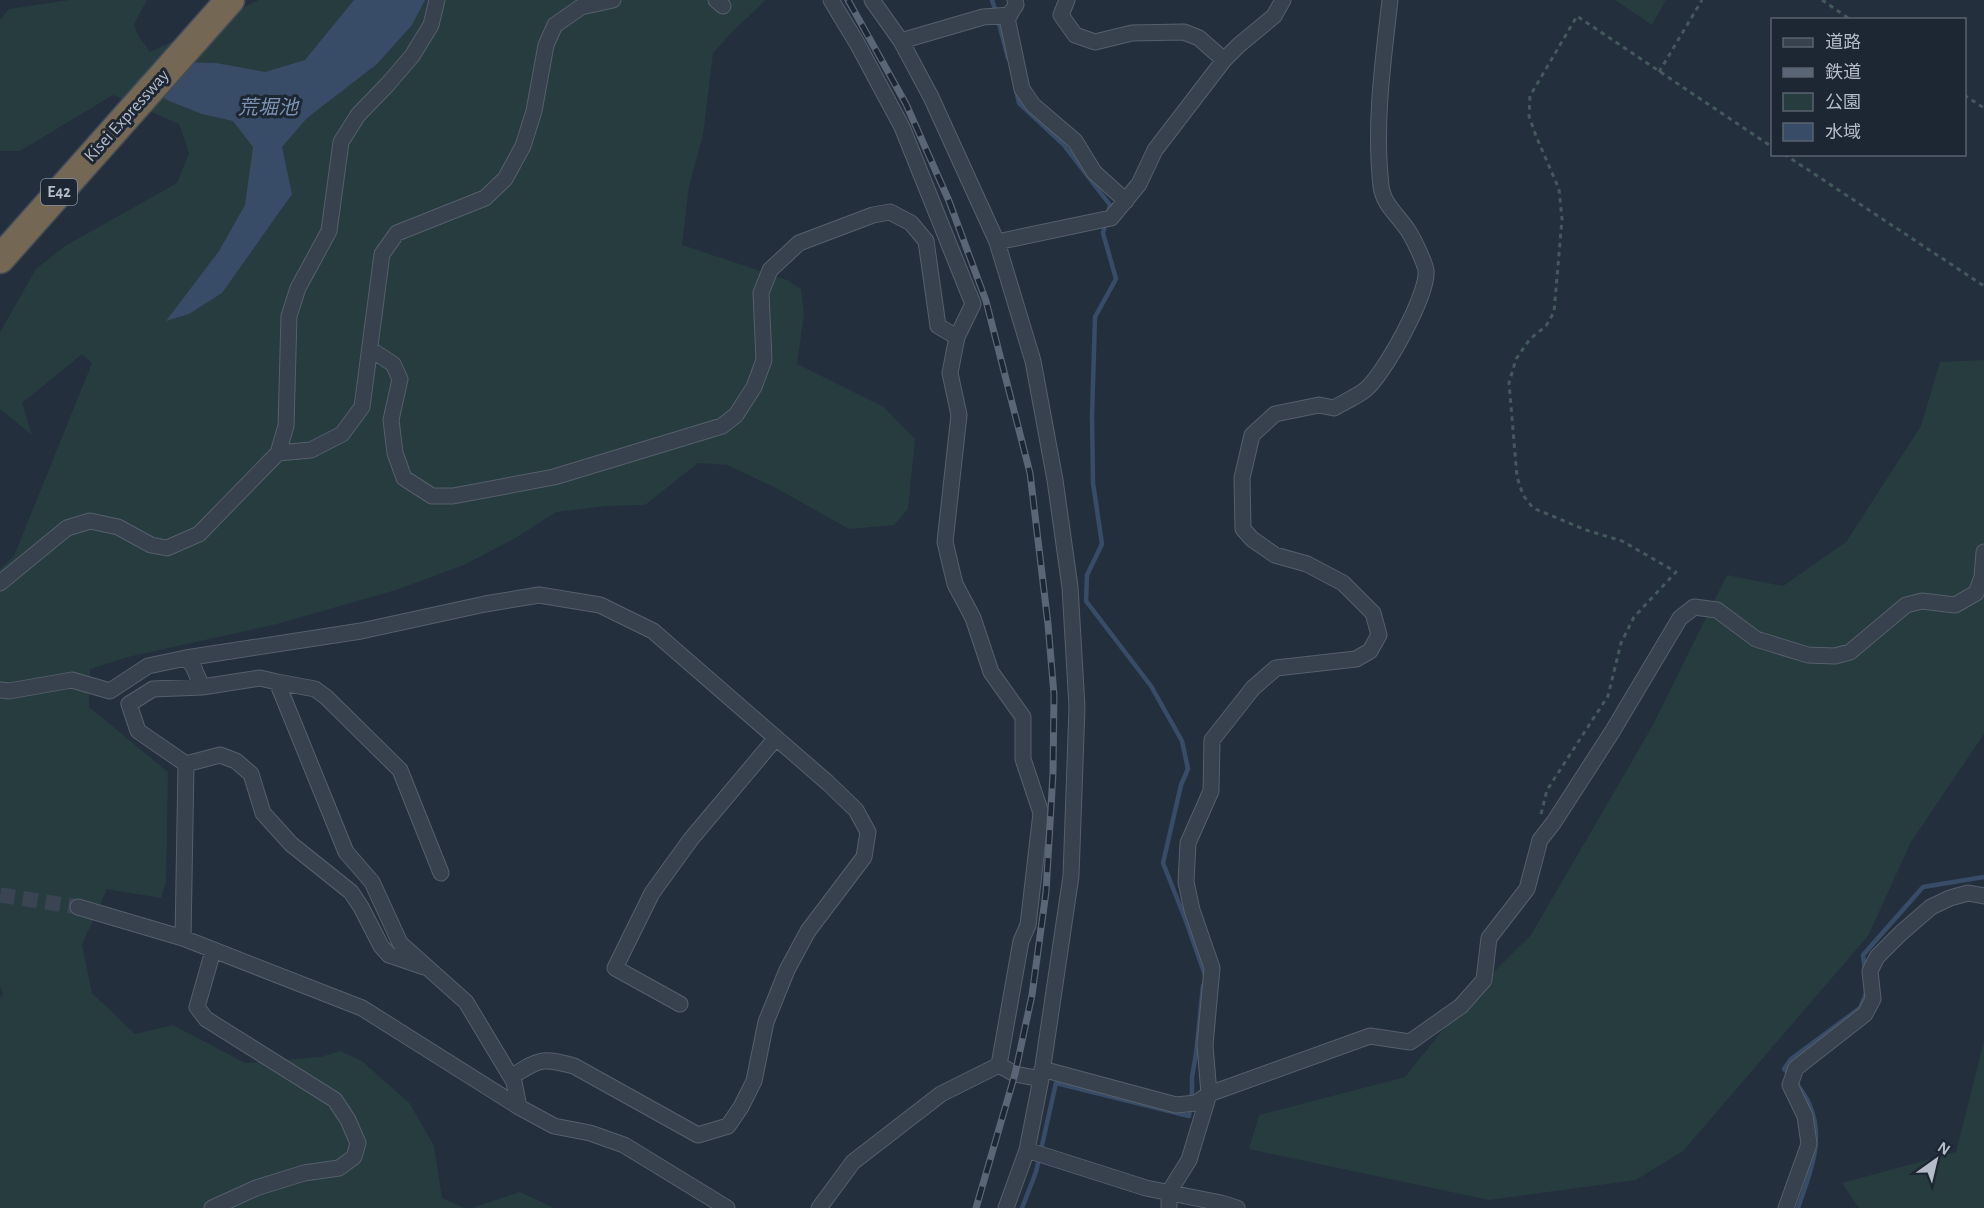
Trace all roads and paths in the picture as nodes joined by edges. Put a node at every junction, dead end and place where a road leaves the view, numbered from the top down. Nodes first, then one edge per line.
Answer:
1 (230, 0) edge
2 (436, 0) edge
3 (613, 0) edge
4 (831, 0) edge
5 (872, 0) edge
6 (1067, 0) edge
7 (1283, 0) edge
8 (1390, 0) edge
9 (1702, 0) edge
10 (1822, 0) edge
11 (1013, 7) edge
12 (1848, 18) edge
13 (901, 41) junction
14 (1224, 60) junction
15 (1659, 72) junction
16 (1966, 96) edge
17 (1984, 108) edge
18 (1771, 146) edge
19 (1787, 156) edge
20 (1126, 201) junction
21 (997, 242) junction
22 (0, 259) edge
23 (1984, 286) edge
24 (957, 337) junction
25 (370, 349) junction
26 (278, 453) junction
27 (1984, 552) edge
28 (0, 584) edge
29 (186, 658) junction
30 (277, 682) junction
31 (202, 687) junction
32 (0, 690) edge
33 (776, 738) junction
34 (186, 764) junction
35 (1540, 840) junction
36 (441, 873) dead end
37 (1984, 896) edge
38 (78, 907) tunnel mouth
39 (183, 938) junction
40 (213, 951) junction
41 (429, 968) junction
42 (680, 1004) dead end
43 (999, 1065) junction
44 (1042, 1074) junction
45 (511, 1077) junction
46 (1209, 1094) junction
47 (519, 1107) junction
48 (1027, 1150) junction
49 (1169, 1192) junction
50 (213, 1208) edge
51 (727, 1208) edge
52 (819, 1208) edge
53 (1006, 1208) edge
54 (1169, 1208) edge
55 (1237, 1208) edge
56 (1786, 1208) edge

1 - 22 highway, Kisei Expressway / E42
2 - 26 street
3 - 25 street
4 - 24 street
5 - 13 street
6 - 14 street
7 - 14 street
8 - 46 street
9 - 15 path
10 - 12 path
11 - 13 street
11 - 20 street
13 - 21 street
14 - 20 street
15 - 18 path
15 - 35 path
16 - 17 path
19 - 23 path
20 - 21 street
21 - 44 street
24 - 25 street
24 - 43 street
25 - 26 street
26 - 28 street
27 - 35 street
29 - 31 street
29 - 32 street
29 - 33 street
30 - 31 street
30 - 36 street
30 - 41 street
31 - 34 street
33 - 42 street
33 - 45 street
34 - 39 street
34 - 41 street
35 - 46 street
37 - 56 street
38 - 39 street
39 - 40 street
40 - 47 street
40 - 50 street
41 - 45 street
43 - 44 street
43 - 52 street
44 - 46 street
44 - 48 street
45 - 47 street
46 - 49 street
47 - 51 street
48 - 49 street
48 - 53 street
49 - 54 street
49 - 55 street

